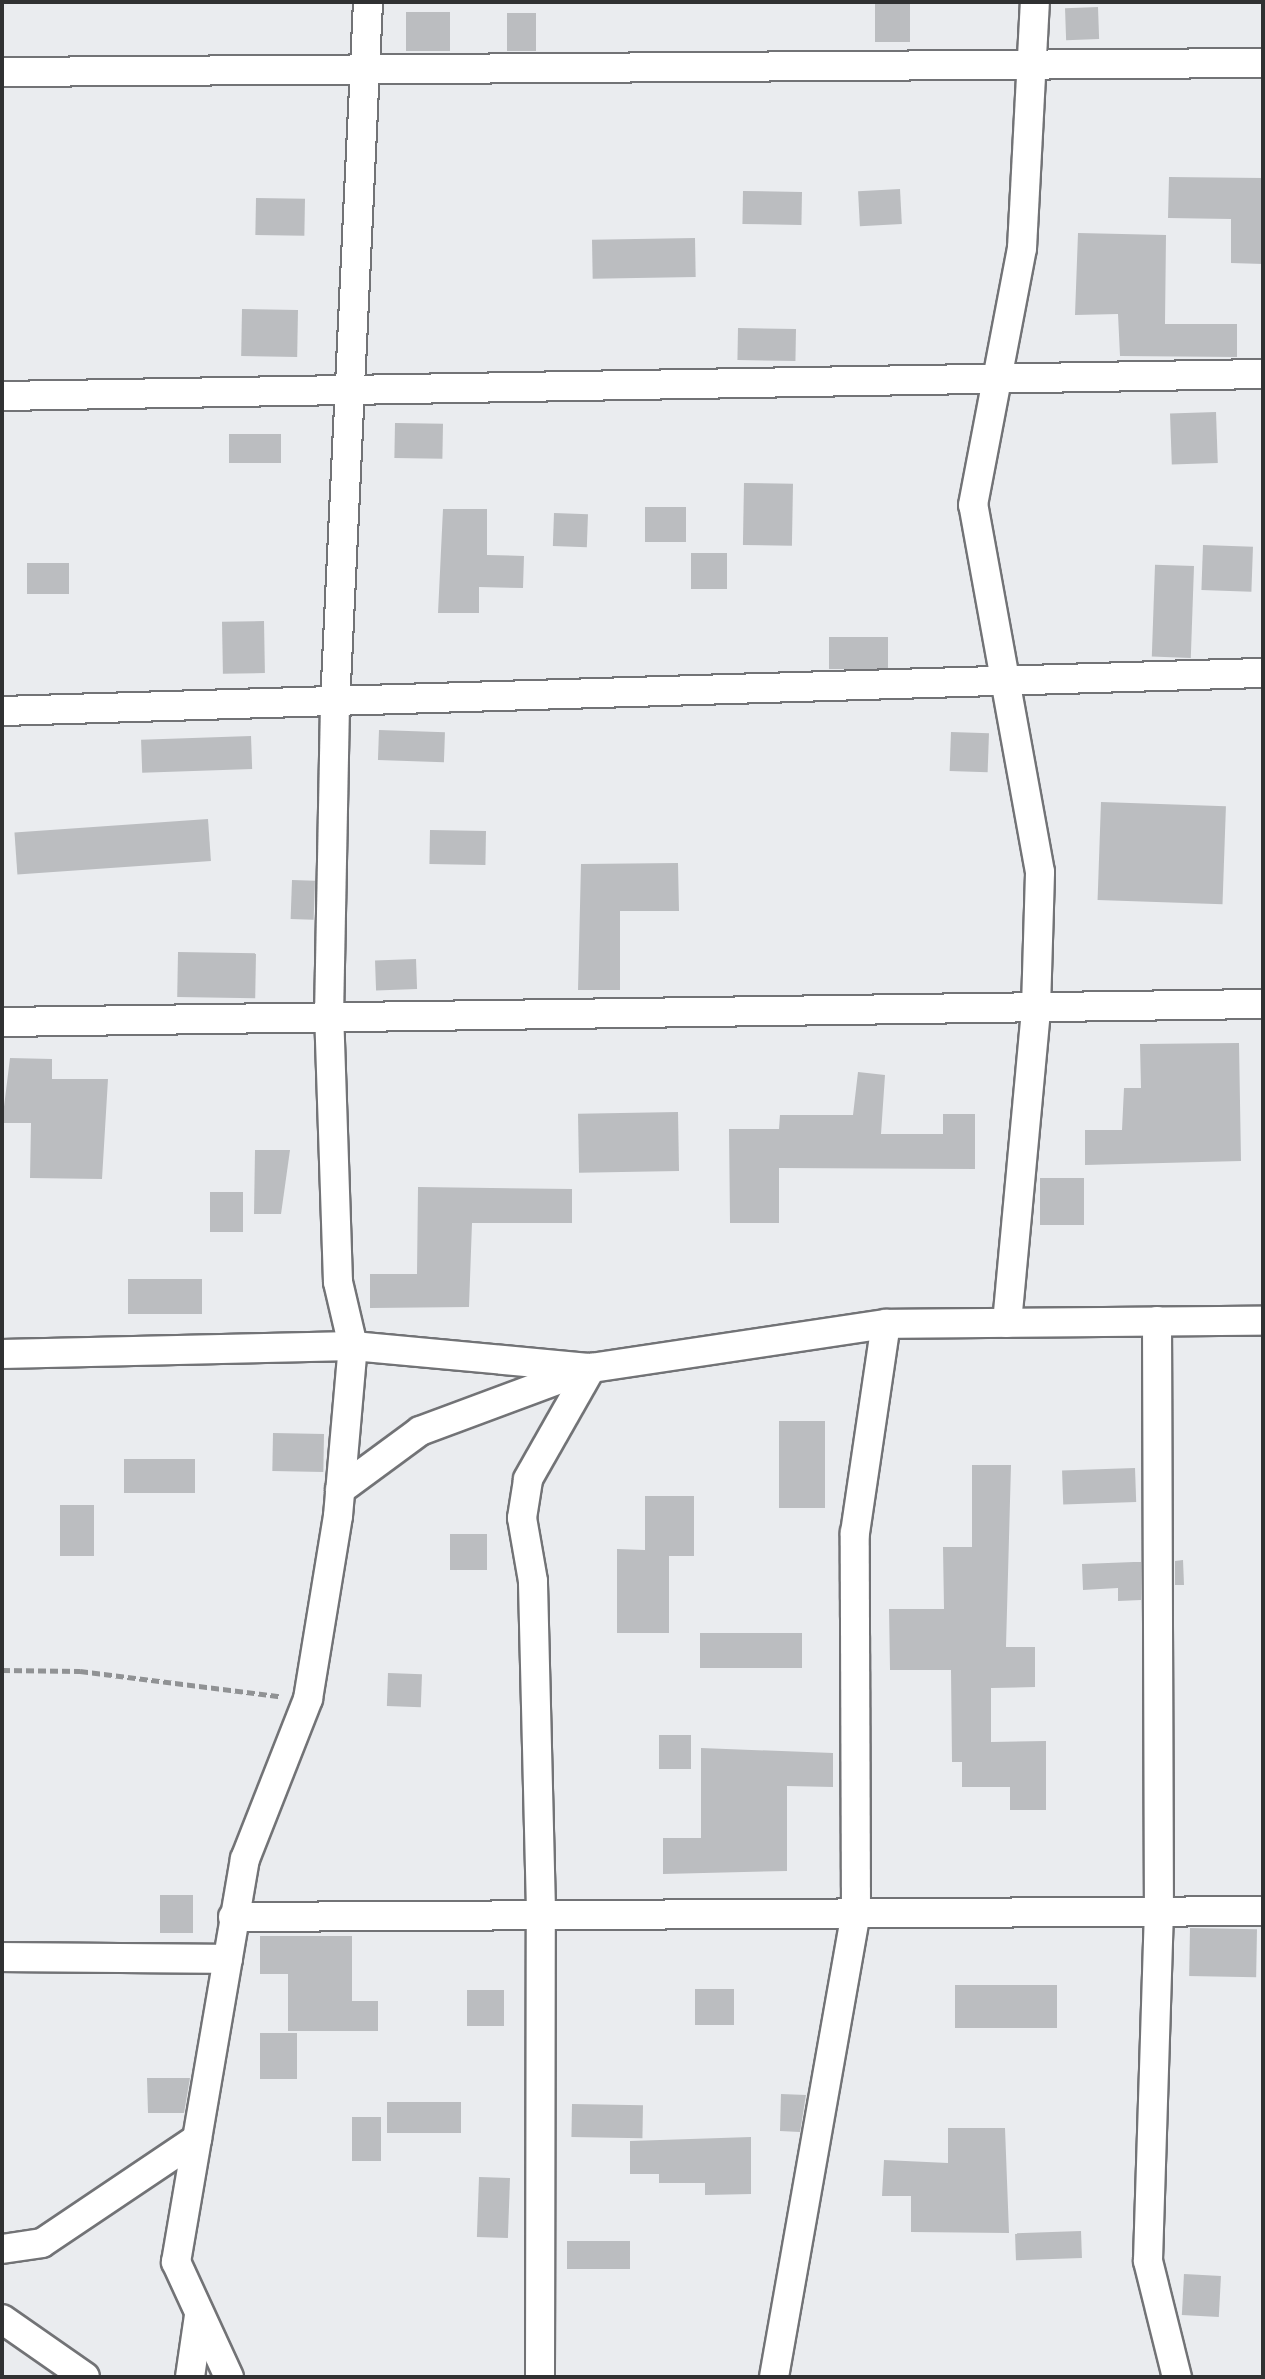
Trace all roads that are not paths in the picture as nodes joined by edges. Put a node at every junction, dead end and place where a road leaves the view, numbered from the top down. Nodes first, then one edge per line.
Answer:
1 (368, 2) edge
2 (1035, 2) edge
3 (1263, 63) edge
4 (1034, 65) junction
5 (368, 70) junction
6 (2, 72) edge
7 (1263, 374) edge
8 (998, 379) junction
9 (352, 389) junction
10 (2, 396) edge
11 (1263, 673) edge
12 (1006, 683) junction
13 (335, 705) junction
14 (2, 711) edge
15 (1263, 1004) edge
16 (1036, 1008) junction
17 (329, 1017) junction
18 (2, 1022) edge
19 (1157, 1321) junction
20 (1263, 1321) edge
21 (1007, 1323) junction
22 (886, 1324) junction
23 (353, 1346) junction
24 (2, 1354) edge
25 (591, 1368) junction
26 (340, 1490) junction
27 (1159, 1910) junction
28 (541, 1911) junction
29 (1263, 1911) edge
30 (856, 1912) junction
31 (233, 1917) junction
32 (2, 1957) edge
33 (228, 1959) junction
34 (197, 2139) junction
35 (2, 2249) edge
36 (199, 2314) junction
37 (2, 2319) edge
38 (85, 2377) edge
39 (190, 2377) edge
40 (229, 2377) edge
41 (540, 2377) edge
42 (774, 2377) edge
43 (1177, 2377) edge

1 - 5 street
2 - 4 street
3 - 4 street
4 - 5 street
4 - 8 street
5 - 6 street
5 - 9 street
7 - 8 street
8 - 9 street
8 - 12 street
9 - 10 street
9 - 13 street
11 - 12 street
12 - 13 street
12 - 16 street
13 - 14 street
13 - 17 street
15 - 16 street
16 - 17 street
16 - 21 street
17 - 18 street
17 - 23 street
19 - 20 street
19 - 21 street
19 - 27 street
21 - 22 street
22 - 25 street
22 - 30 street
23 - 24 street
23 - 25 street
23 - 26 street
25 - 26 street
25 - 28 street
26 - 31 street
27 - 29 street
27 - 30 street
27 - 43 street
28 - 30 street
28 - 31 street
28 - 41 street
30 - 42 street
31 - 33 street
32 - 33 street
33 - 34 street
34 - 35 street
34 - 36 street
36 - 39 street
36 - 40 street
37 - 38 street

